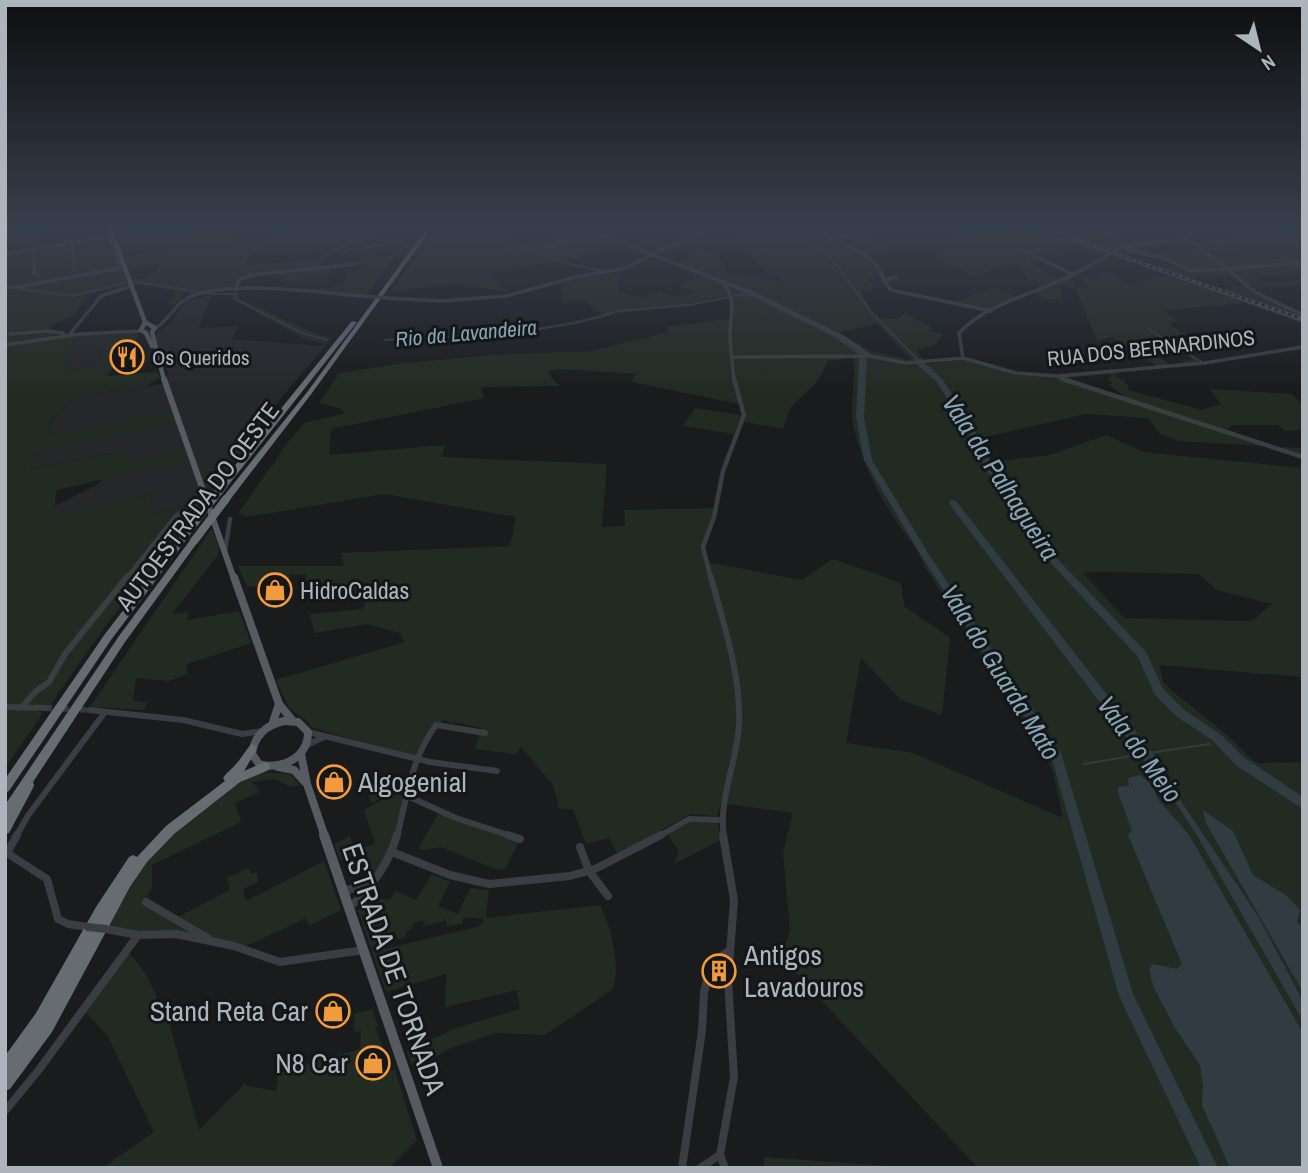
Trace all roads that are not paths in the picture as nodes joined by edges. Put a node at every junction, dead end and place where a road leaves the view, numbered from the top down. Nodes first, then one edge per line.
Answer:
1 (723, 282) edge
2 (44, 283) edge
3 (130, 283) edge
4 (238, 283) edge
5 (383, 283) edge
6 (389, 283) edge
7 (555, 283) edge
8 (725, 283) edge
9 (885, 283) edge
10 (1052, 283) edge
11 (1192, 283) edge
12 (1242, 283) edge
13 (131, 286) junction
14 (5, 287) edge
15 (236, 290) junction
16 (991, 311) junction
17 (1303, 315) edge
18 (1303, 321) edge
19 (147, 328) junction
20 (10, 334) dead end
21 (69, 335) junction
22 (63, 336) junction
23 (5, 345) edge
24 (1303, 347) edge
25 (868, 356) junction
26 (734, 357) junction
27 (963, 358) junction
28 (921, 364) joint
29 (1058, 376) junction
30 (1303, 457) edge
31 (223, 486) joint
32 (206, 498) junction
33 (230, 519) dead end
34 (225, 551) junction
35 (279, 704) junction
36 (5, 707) edge
37 (22, 707) junction
38 (46, 708) tunnel mouth
39 (89, 710) tunnel mouth
40 (104, 712) junction
41 (293, 721) junction
42 (272, 725) junction
43 (262, 732) junction
44 (308, 732) junction
45 (485, 733) dead end
46 (242, 734) junction
47 (324, 737) junction
48 (307, 745) junction
49 (253, 746) junction
50 (301, 754) junction
51 (415, 758) junction
52 (271, 767) junction
53 (33, 771) junction
54 (497, 771) dead end
55 (307, 785) junction
56 (5, 788) edge
57 (405, 795) junction
58 (5, 815) edge
59 (721, 820) junction
60 (5, 829) edge
61 (520, 839) dead end
62 (580, 847) dead end
63 (391, 852) junction
64 (589, 871) junction
65 (380, 874) junction
66 (343, 891) junction
67 (608, 896) dead end
68 (146, 902) dead end
69 (349, 908) junction
70 (138, 935) junction
71 (215, 942) junction
72 (364, 950) junction
73 (730, 950) junction
74 (24, 1052) junction
75 (5, 1065) edge
76 (5, 1078) edge
77 (5, 1084) edge
78 (5, 1111) edge
79 (720, 1155) junction
80 (438, 1168) edge
81 (682, 1168) edge
82 (701, 1168) edge
83 (725, 1168) edge

1 - 26 street
2 - 14 street
3 - 13 main road
4 - 15 street
5 - 31 highway, AUTOESTRADA DO OESTE
6 - 53 highway, AUTOESTRADA DO OESTE, bridge
7 - 15 street, bridge
8 - 25 street
9 - 16 street
10 - 16 street
11 - 18 street
12 - 17 street
13 - 19 main road
13 - 21 street
15 - 19 street
16 - 27 street
19 - 21 street
19 - 32 main road
20 - 22 street
21 - 22 street
22 - 23 street
24 - 29 street, RUA DOS BERNARDINOS
25 - 26 street
25 - 28 street
26 - 59 street
27 - 28 street
27 - 29 street, RUA DOS BERNARDINOS
29 - 30 street
31 - 56 highway, AUTOESTRADA DO OESTE, bridge
32 - 34 main road
32 - 37 street
33 - 34 street
34 - 35 main road
35 - 41 main road
35 - 42 main road
36 - 37 street
37 - 38 street
39 - 40 street
40 - 46 street
40 - 70 street, bridge
41 - 42 main road
41 - 44 main road
42 - 43 main road
43 - 46 street
43 - 49 main road
44 - 47 street
44 - 48 main road
45 - 51 street
46 - 49 street
47 - 48 street
47 - 51 street
48 - 50 main road
49 - 52 main road
49 - 74 highway
50 - 52 main road
50 - 55 main road, ESTRADA DE TORNADA
51 - 54 street
51 - 57 street
52 - 55 main road
52 - 74 highway
53 - 58 highway, AUTOESTRADA DO OESTE
53 - 60 highway
55 - 66 main road, ESTRADA DE TORNADA
57 - 61 street
57 - 63 street
59 - 64 street
59 - 73 street
62 - 64 street
63 - 64 street
63 - 65 street
64 - 67 street
65 - 66 street
65 - 69 street
66 - 69 main road, ESTRADA DE TORNADA
68 - 71 street
69 - 72 main road, ESTRADA DE TORNADA
70 - 71 street
70 - 78 street
71 - 72 street
72 - 80 main road, ESTRADA DE TORNADA
73 - 79 street
73 - 81 street
74 - 75 highway
74 - 76 highway
74 - 77 highway
79 - 82 street
79 - 83 street

